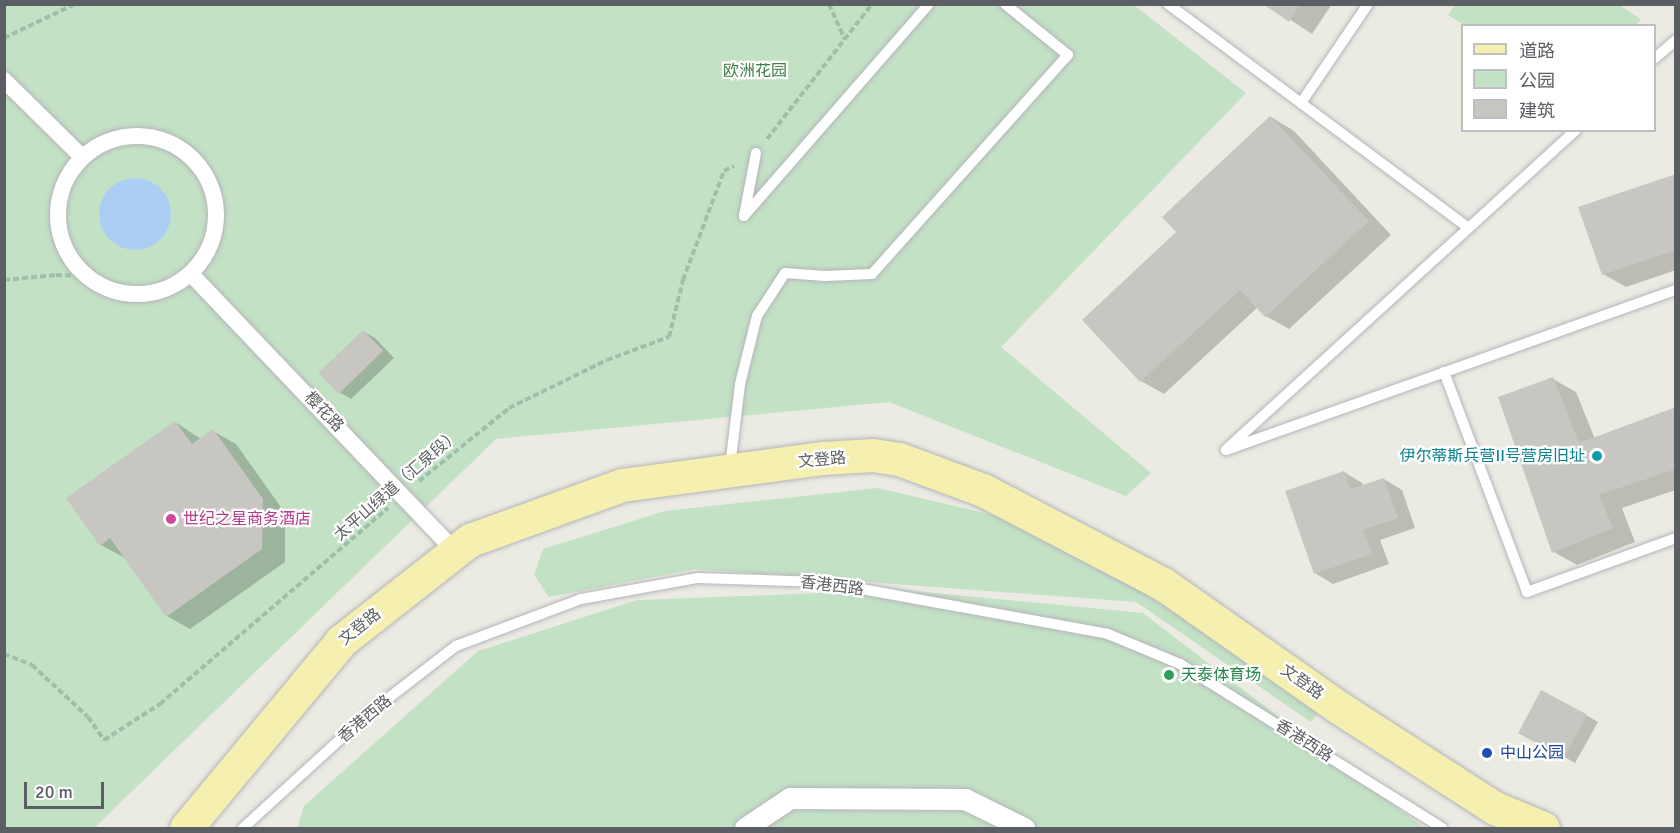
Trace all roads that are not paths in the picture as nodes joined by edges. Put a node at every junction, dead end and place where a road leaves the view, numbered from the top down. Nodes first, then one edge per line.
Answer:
1 (929, 4) edge
2 (1005, 4) edge
3 (1168, 4) edge
4 (1368, 4) edge
5 (1676, 40) edge
6 (1656, 57) edge
7 (4, 80) edge
8 (1301, 103) junction
9 (1574, 132) edge
10 (756, 153) road end
11 (82, 157) junction
12 (1469, 228) junction
13 (191, 274) junction
14 (1676, 290) edge
15 (1444, 372) junction
16 (729, 471) junction
17 (1676, 538) edge
18 (456, 552) junction
19 (1498, 818) edge
20 (186, 828) edge
21 (243, 828) edge
22 (745, 828) edge
23 (1024, 828) edge
24 (1442, 828) edge
25 (1543, 828) edge

1 - 10 lane
2 - 16 lane
3 - 8 lane
4 - 8 lane
5 - 6 lane
7 - 11 street
8 - 12 lane
9 - 12 lane
11 - 13 street
11 - 13 street
12 - 15 lane
13 - 18 street, 樱花路
14 - 15 lane
15 - 17 lane
16 - 18 main road, 文登路
16 - 19 main road, 文登路
18 - 20 main road, 文登路
19 - 25 main road
21 - 24 lane, 香港西路
22 - 23 street

